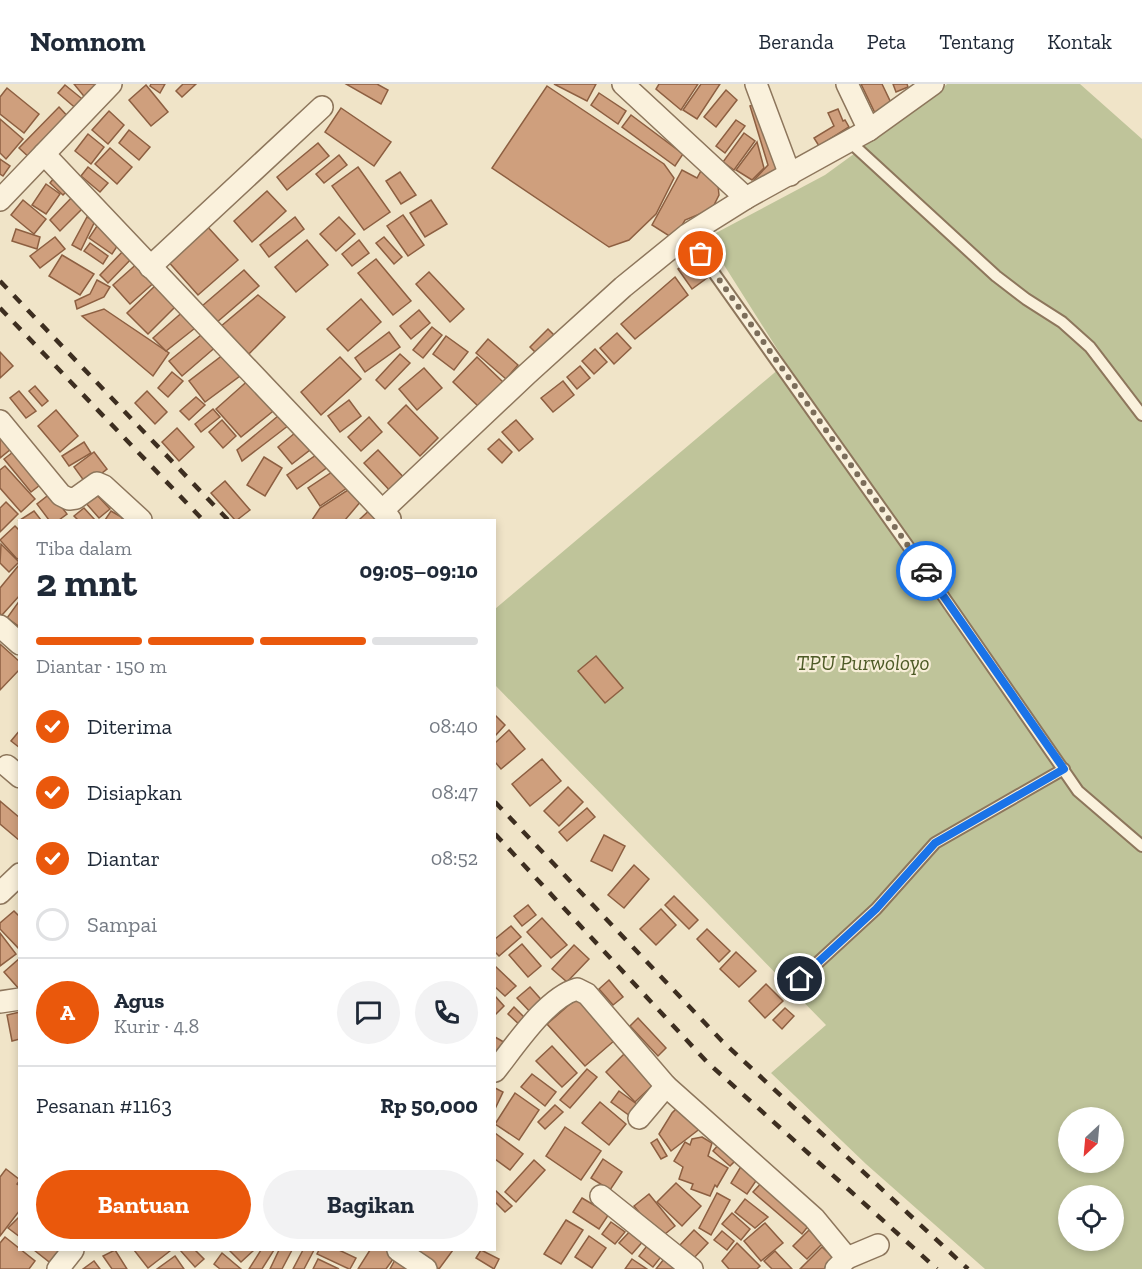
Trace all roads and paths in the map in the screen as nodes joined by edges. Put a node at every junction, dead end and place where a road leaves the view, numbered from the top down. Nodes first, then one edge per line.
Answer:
1 (111, 84) edge
2 (624, 84) edge
3 (756, 84) edge
4 (847, 84) edge
5 (933, 84) edge
6 (322, 107) dead end
7 (869, 130) junction
8 (849, 141) junction
9 (44, 154) junction
10 (790, 175) junction
11 (746, 198) junction
12 (0, 200) edge
13 (687, 235) junction
14 (150, 267) junction
15 (1142, 415) edge
16 (0, 421) edge
17 (387, 515) edge
18 (140, 519) edge
19 (0, 626) edge
20 (18, 642) edge
21 (1064, 769) junction
22 (1142, 846) edge
23 (18, 876) edge
24 (0, 893) edge
25 (800, 979) dead end
26 (496, 1070) edge
27 (666, 1086) junction
28 (639, 1118) dead end
29 (601, 1196) dead end
30 (878, 1245) dead end
31 (72, 1251) edge
32 (399, 1251) edge
33 (842, 1264) edge
34 (58, 1269) edge
35 (426, 1269) edge
36 (692, 1269) edge

1 - 9 street
2 - 11 street
3 - 10 street
4 - 7 street
5 - 7 street
6 - 14 street
7 - 8 street
8 - 10 street
8 - 15 lane
9 - 12 street
9 - 14 street
10 - 11 street
11 - 13 street
13 - 17 street
13 - 21 lane
14 - 17 street
16 - 18 street
19 - 20 street
21 - 22 lane
21 - 25 lane
23 - 24 street
26 - 27 street
27 - 28 street
27 - 33 street
29 - 36 street
30 - 33 street
31 - 34 street
32 - 35 street

